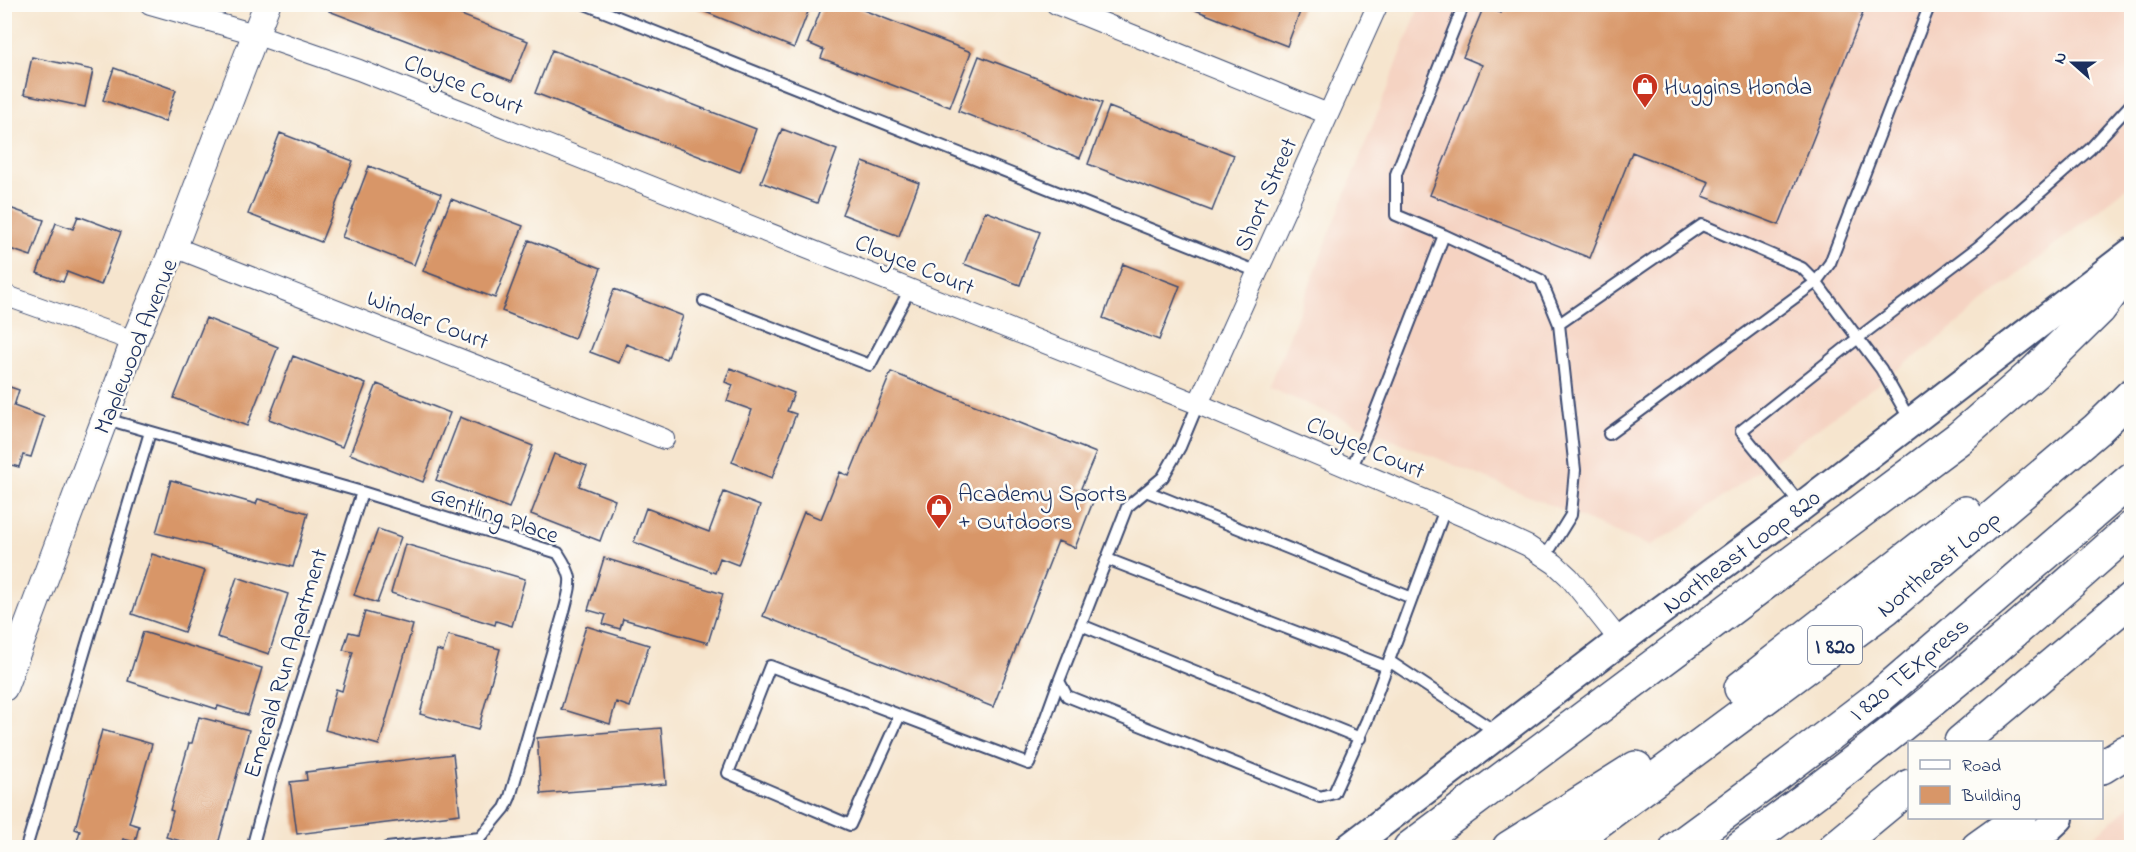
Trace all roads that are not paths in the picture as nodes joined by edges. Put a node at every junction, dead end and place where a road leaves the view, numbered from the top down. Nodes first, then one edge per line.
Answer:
1 (150, 4) edge
2 (267, 4) edge
3 (585, 4) edge
4 (1056, 4) edge
5 (1378, 4) edge
6 (1464, 4) edge
7 (1930, 4) edge
8 (255, 34) junction
9 (2132, 103) edge
10 (1329, 114) junction
11 (1444, 235) junction
12 (174, 247) junction
13 (2132, 252) edge
14 (2132, 265) edge
15 (1258, 272) junction
16 (1816, 282) junction
17 (910, 289) junction
18 (4, 296) edge
19 (704, 301) dead end
20 (1559, 324) junction
21 (1858, 338) junction
22 (134, 341) junction
23 (2132, 395) edge
24 (1198, 404) junction
25 (106, 419) junction
26 (1911, 422) junction
27 (2097, 429) junction
28 (150, 432) junction
29 (1609, 434) dead end
30 (664, 439) dead end
31 (1351, 469) junction
32 (2132, 479) edge
33 (1146, 491) junction
34 (362, 492) junction
35 (1802, 506) junction
36 (1445, 509) junction
37 (2132, 528) edge
38 (1545, 557) junction
39 (1107, 559) junction
40 (1412, 598) junction
41 (2132, 598) edge
42 (1081, 625) junction
43 (1620, 641) junction
44 (10, 656) edge
45 (1388, 664) junction
46 (1059, 681) junction
47 (4, 688) edge
48 (900, 715) junction
49 (1498, 734) junction
50 (1360, 738) junction
51 (1962, 741) edge
52 (2120, 755) edge
53 (2103, 775) edge
54 (1908, 788) edge
55 (2019, 819) edge
56 (2058, 819) edge
57 (26, 848) edge
58 (252, 848) edge
59 (387, 848) edge
60 (1349, 848) edge
61 (1410, 848) edge
62 (1509, 848) edge
63 (1562, 848) edge
64 (1677, 848) edge
65 (1740, 848) edge
66 (1835, 848) edge
67 (1978, 848) edge
68 (2027, 848) edge

1 - 8 street, Cloyce Court
2 - 8 street, Maplewood Avenue
3 - 15 lane
4 - 10 street
5 - 10 street, Short Street
6 - 11 lane
7 - 16 lane
8 - 12 street, Maplewood Avenue
8 - 17 street, Cloyce Court
9 - 21 lane
10 - 15 street, Short Street
11 - 20 lane
11 - 31 lane
12 - 22 street, Maplewood Avenue
12 - 30 street, Winder Court
13 - 26 main road, Northeast Loop 820
14 - 61 highway
15 - 24 street, Short Street
16 - 20 lane
16 - 21 lane
16 - 29 lane
17 - 19 lane
17 - 24 street, Cloyce Court
18 - 22 street
20 - 38 lane
21 - 26 lane
21 - 35 lane
22 - 25 street, Maplewood Avenue
23 - 27 highway, Northeast Loop / I 820
24 - 31 street, Cloyce Court
24 - 33 lane
25 - 28 lane, Gentling Place
25 - 44 street, Maplewood Avenue
26 - 35 main road, Northeast Loop 820
27 - 62 highway
27 - 63 highway, Northeast Loop / I 820
28 - 34 lane, Gentling Place
28 - 57 lane
31 - 36 street, Cloyce Court
32 - 64 highway, I 820 TEXpress
33 - 39 lane
33 - 40 lane
34 - 58 lane, Emerald Run Apartment
34 - 59 lane, Gentling Place
35 - 43 main road, Northeast Loop 820
36 - 38 street, Cloyce Court
36 - 40 lane
37 - 65 highway, I 820 TEXpress
38 - 43 street, Cloyce Court
39 - 42 lane
39 - 45 lane
40 - 45 lane
41 - 51 highway
42 - 46 lane
42 - 50 lane
43 - 49 main road, Northeast Loop 820
44 - 47 street, Maplewood Avenue
45 - 49 lane
45 - 50 lane
46 - 48 lane
46 - 50 lane
48 - 48 lane
49 - 60 main road, Northeast Loop 820
52 - 53 main road
54 - 66 highway
55 - 67 highway
56 - 68 main road

